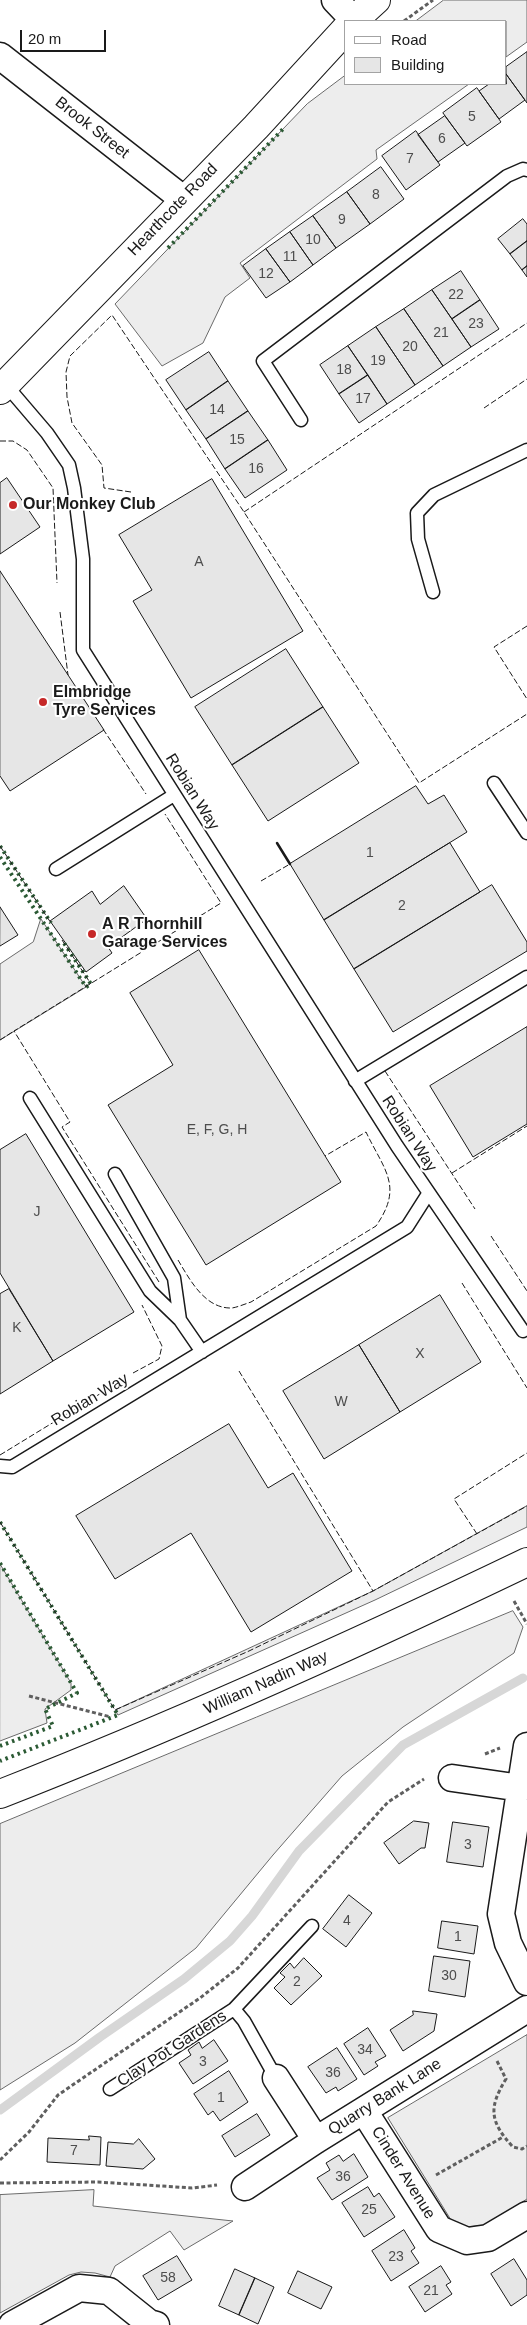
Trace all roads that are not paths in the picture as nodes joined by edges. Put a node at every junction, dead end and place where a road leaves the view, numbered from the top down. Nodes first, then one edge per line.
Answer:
1 (335, 0) edge
2 (376, 0) edge
3 (349, 20) edge
4 (354, 20) edge
5 (344, 31) edge
6 (0, 56) edge
7 (527, 170) edge
8 (183, 199) junction
9 (3, 388) edge
10 (301, 420) dead end
11 (527, 450) edge
12 (434, 592) dead end
13 (494, 783) dead end
14 (174, 795) junction
15 (527, 833) edge
16 (56, 869) dead end
17 (527, 977) edge
18 (355, 1081) junction
19 (30, 1098) dead end
20 (115, 1174) dead end
21 (428, 1194) junction
22 (180, 1320) junction
23 (523, 1331) dead end
24 (202, 1352) junction
25 (6, 1466) edge
26 (527, 1562) edge
27 (515, 1746) edge
28 (440, 1777) road end
29 (520, 1788) junction
30 (0, 1794) edge
31 (312, 1926) dead end
32 (527, 1982) edge
33 (234, 2009) junction
34 (527, 2009) edge
35 (276, 2078) joint
36 (110, 2089) dead end
37 (364, 2111) junction
38 (316, 2140) junction
39 (245, 2187) road end
40 (527, 2215) edge
41 (12, 2325) edge
42 (156, 2325) edge

1 - 3 street
2 - 4 main road, Hearthcote Road
5 - 8 main road, Hearthcote Road
6 - 8 street, Brook Street
7 - 10 lane
8 - 9 main road, Hearthcote Road
9 - 14 lane, Robian Way
11 - 12 lane
13 - 15 lane
14 - 16 lane
14 - 18 lane, Robian Way
17 - 18 lane
18 - 21 lane, Robian Way
19 - 22 lane
20 - 22 lane
21 - 23 lane, Robian Way
21 - 24 lane, Robian Way
22 - 24 lane
24 - 25 lane, Robian Way
26 - 30 main road, William Nadin Way
27 - 29 street
28 - 29 street
29 - 32 street
31 - 33 lane, Clay Pot Gardens
33 - 35 lane, Clay Pot Gardens
33 - 36 lane, Clay Pot Gardens
34 - 37 street, Quarry Bank Lane
35 - 38 street, Clay Pot Gardens
37 - 38 street, Quarry Bank Lane
37 - 40 street, Cinder Avenue
38 - 39 street, Quarry Bank Lane
41 - 42 street

